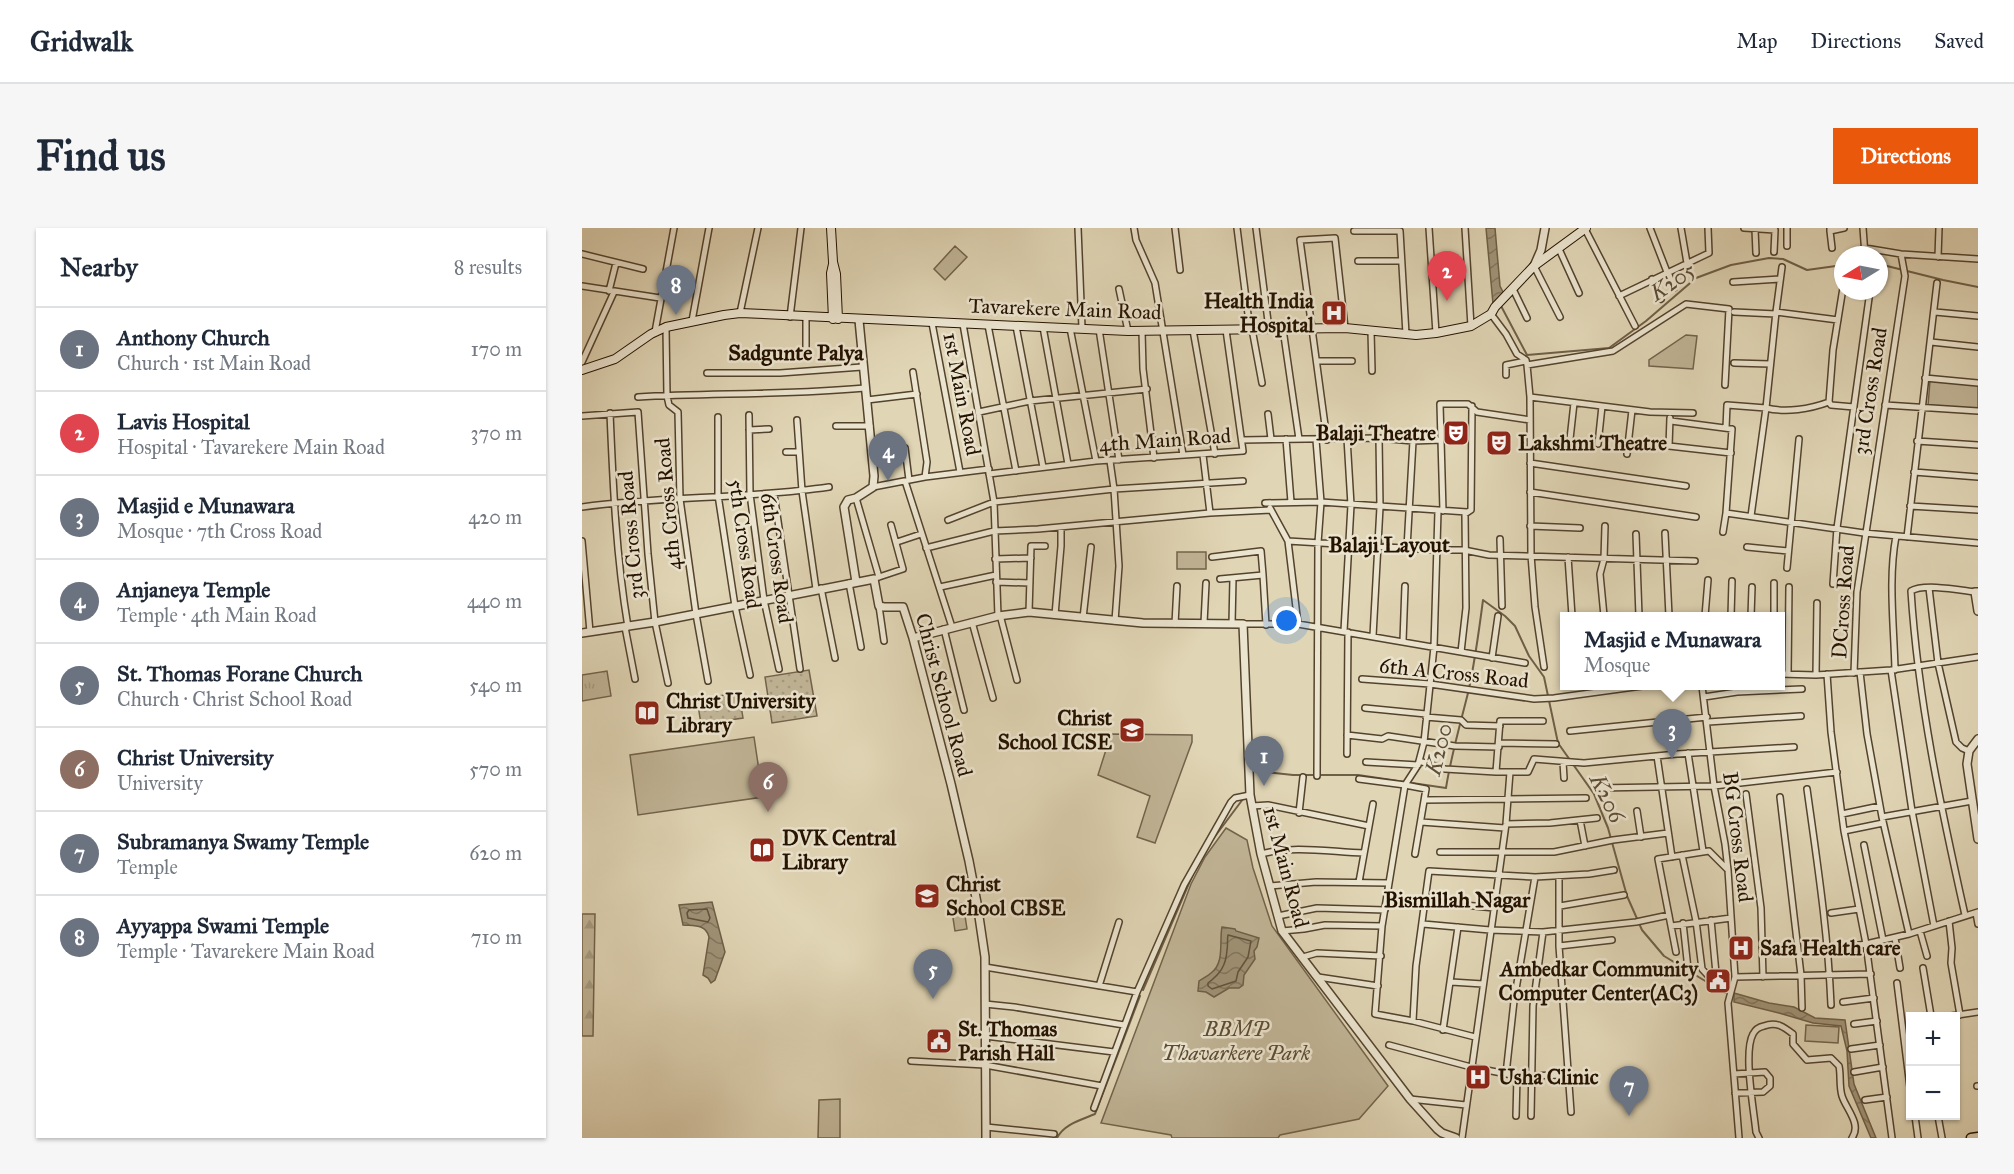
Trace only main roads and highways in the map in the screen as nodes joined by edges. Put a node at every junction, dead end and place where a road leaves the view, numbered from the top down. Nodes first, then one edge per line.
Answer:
1 (831, 228) edge
2 (1586, 228) edge
3 (835, 319) junction
4 (582, 370) edge
5 (1978, 1137) edge
6 (1971, 1138) edge

1 - 3 main road
2 - 3 main road, Tavarekere Main Road
3 - 4 main road, Tavarekere Main Road
5 - 6 main road

